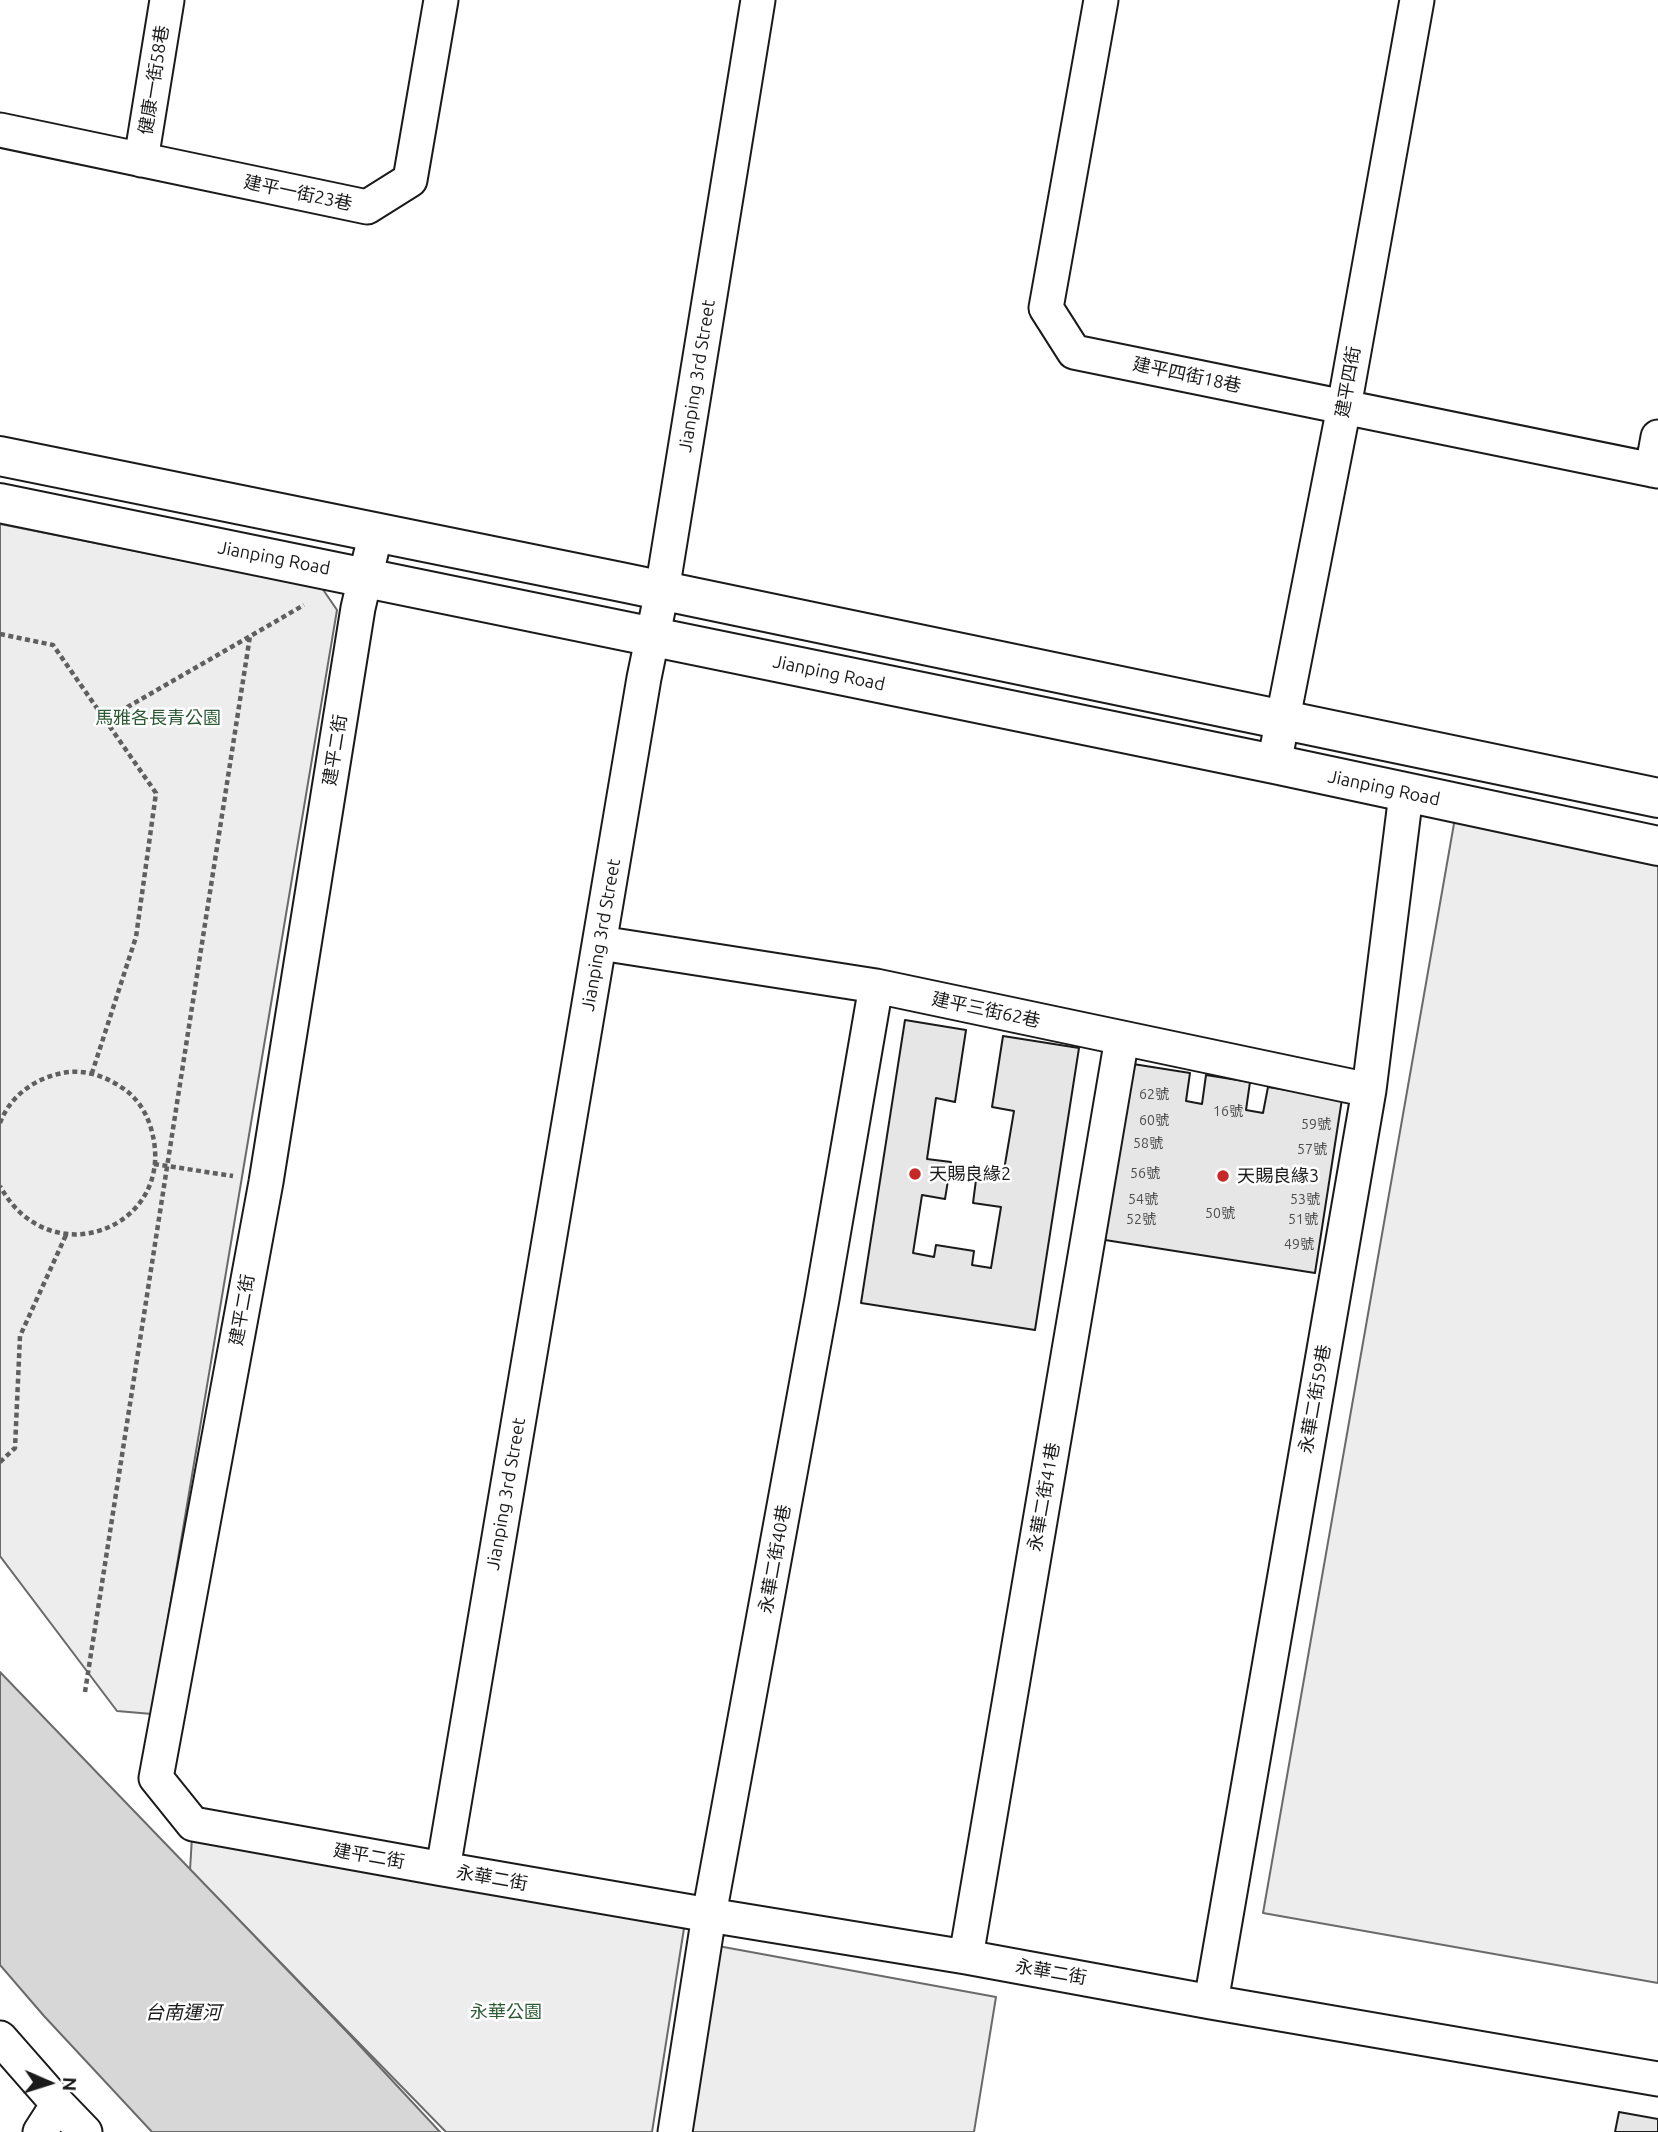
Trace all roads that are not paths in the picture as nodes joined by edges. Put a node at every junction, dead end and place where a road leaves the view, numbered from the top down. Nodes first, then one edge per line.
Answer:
1 (167, 0) edge
2 (441, 0) edge
3 (758, 0) edge
4 (1101, 0) edge
5 (1417, 0) edge
6 (0, 130) edge
7 (141, 160) junction
8 (1344, 407) junction
9 (1658, 437) edge
10 (0, 456) edge
11 (1655, 471) edge
12 (0, 503) edge
13 (376, 532) junction
14 (662, 591) junction
15 (362, 592) junction
16 (652, 637) junction
17 (1284, 721) junction
18 (1274, 764) junction
19 (1405, 793) junction
20 (1658, 799) edge
21 (1658, 846) edge
22 (600, 943) junction
23 (876, 986) junction
24 (1122, 1038) junction
25 (1368, 1090) junction
26 (443, 1869) junction
27 (709, 1916) junction
28 (966, 1957) junction
29 (1211, 2002) junction
30 (0, 2038) edge
31 (1658, 2079) edge
32 (58, 2104) junction
33 (40, 2132) edge
34 (85, 2132) edge
35 (675, 2132) edge

1 - 7 street, 健康一街58巷
2 - 7 street, 建平一街23巷
3 - 14 street, Jianping 3rd Street
4 - 8 street, 建平四街18巷
5 - 8 street, 建平四街
6 - 7 street, 建平一街23巷
8 - 11 street, 建平四街18巷
8 - 17 street, 建平四街
9 - 11 street
10 - 13 street
12 - 15 street, Jianping Road
13 - 14 street
13 - 15 street, 建平二街
14 - 16 street, Jianping 3rd Street
14 - 17 street
15 - 16 street, Jianping Road
15 - 26 street, 建平二街
16 - 18 street, Jianping Road
16 - 22 street, Jianping 3rd Street
17 - 18 street, 建平四街
17 - 20 street
18 - 19 street, Jianping Road
19 - 21 street, Jianping Road
19 - 25 street, 永華二街59巷
22 - 23 street, 建平三街62巷
22 - 26 street, Jianping 3rd Street
23 - 24 street, 建平三街62巷
23 - 27 street, 永華二街40巷
24 - 25 street, 建平三街62巷
24 - 28 street, 永華二街41巷
25 - 29 street, 永華二街59巷
26 - 27 street, 永華二街
27 - 28 street, 永華二街
27 - 35 street, 永華二街40巷
28 - 29 street, 永華二街
29 - 31 street, 永華二街
30 - 32 street
32 - 33 street
32 - 34 street

